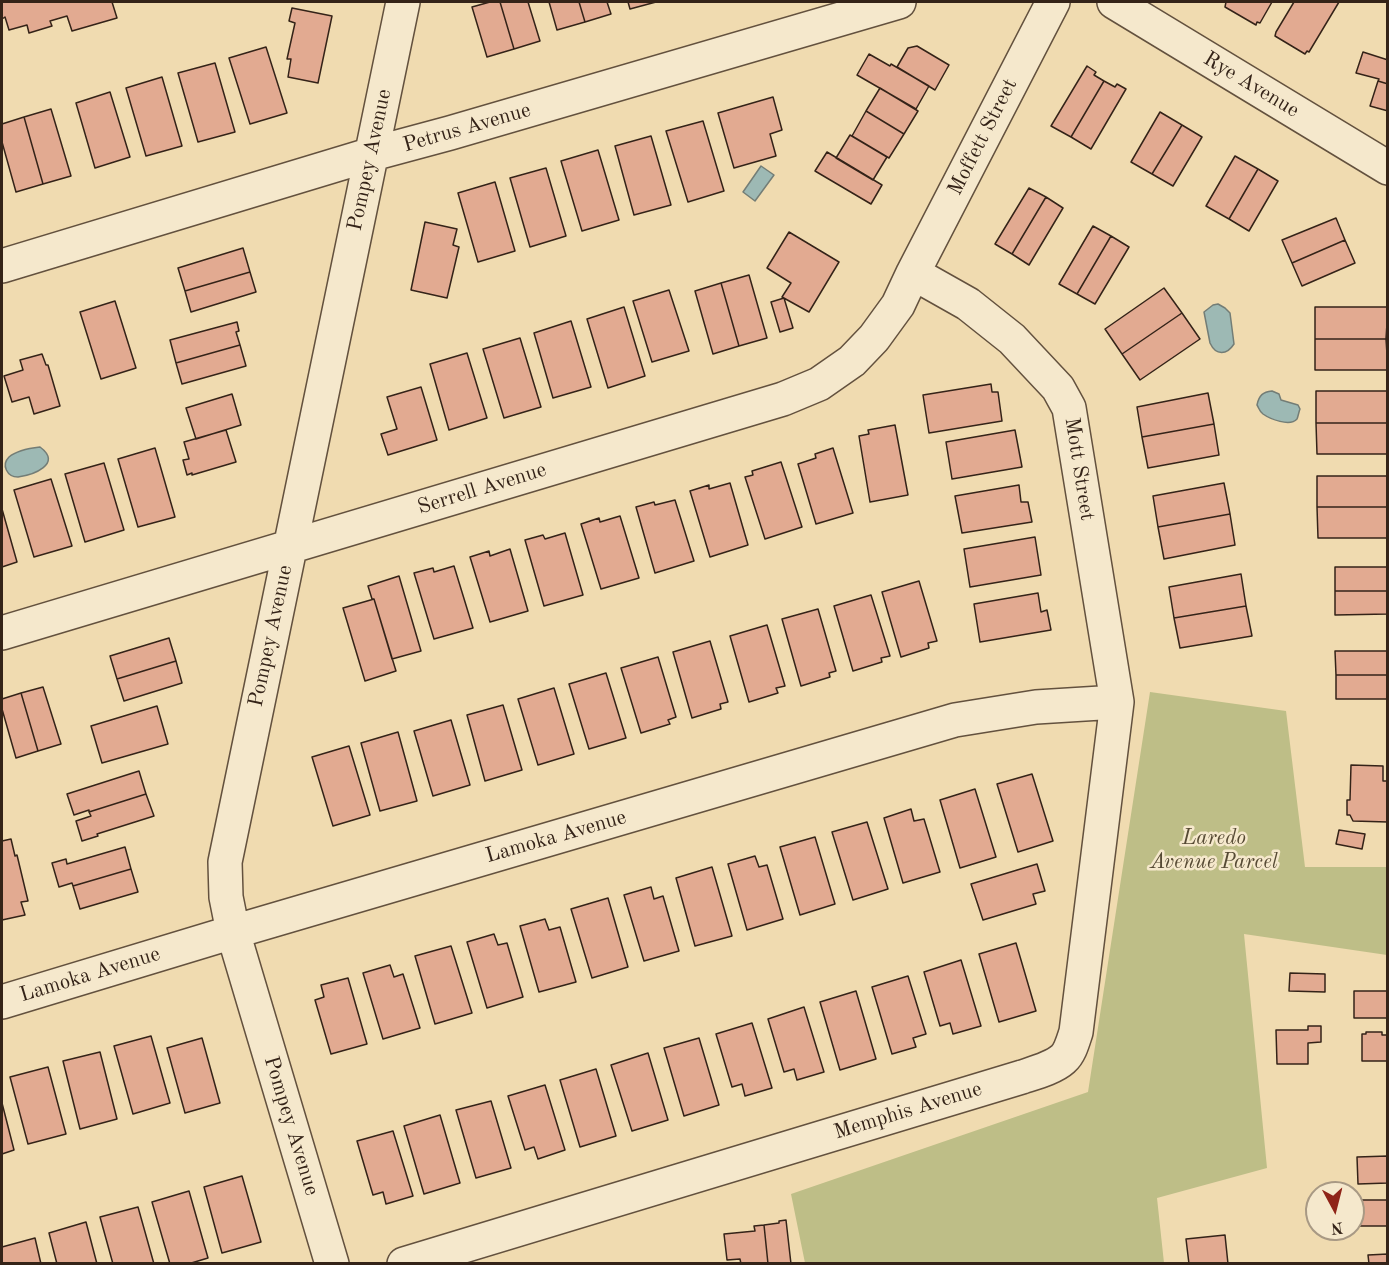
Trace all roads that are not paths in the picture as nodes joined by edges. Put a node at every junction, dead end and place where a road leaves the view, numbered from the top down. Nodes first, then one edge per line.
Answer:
1 (403, 2) edge
2 (1053, 2) edge
3 (1114, 2) edge
4 (892, 3) edge
5 (372, 154) junction
6 (1388, 168) edge
7 (2, 266) edge
8 (913, 273) junction
9 (289, 547) junction
10 (2, 633) edge
11 (1117, 702) junction
12 (233, 932) junction
13 (2, 1002) edge
14 (332, 1263) edge
15 (404, 1263) edge

1 - 5 street, Pompey Avenue
2 - 8 street, Moffett Street
3 - 6 street, Rye Avenue
4 - 5 street, Petrus Avenue
5 - 7 street, Petrus Avenue
5 - 9 street, Pompey Avenue
8 - 9 street, Serrell Avenue
8 - 11 street, Mott Street
9 - 10 street, Serrell Avenue
9 - 12 street, Pompey Avenue
11 - 12 street, Lamoka Avenue
11 - 15 street, Memphis Avenue
12 - 13 street, Lamoka Avenue
12 - 14 street, Pompey Avenue

